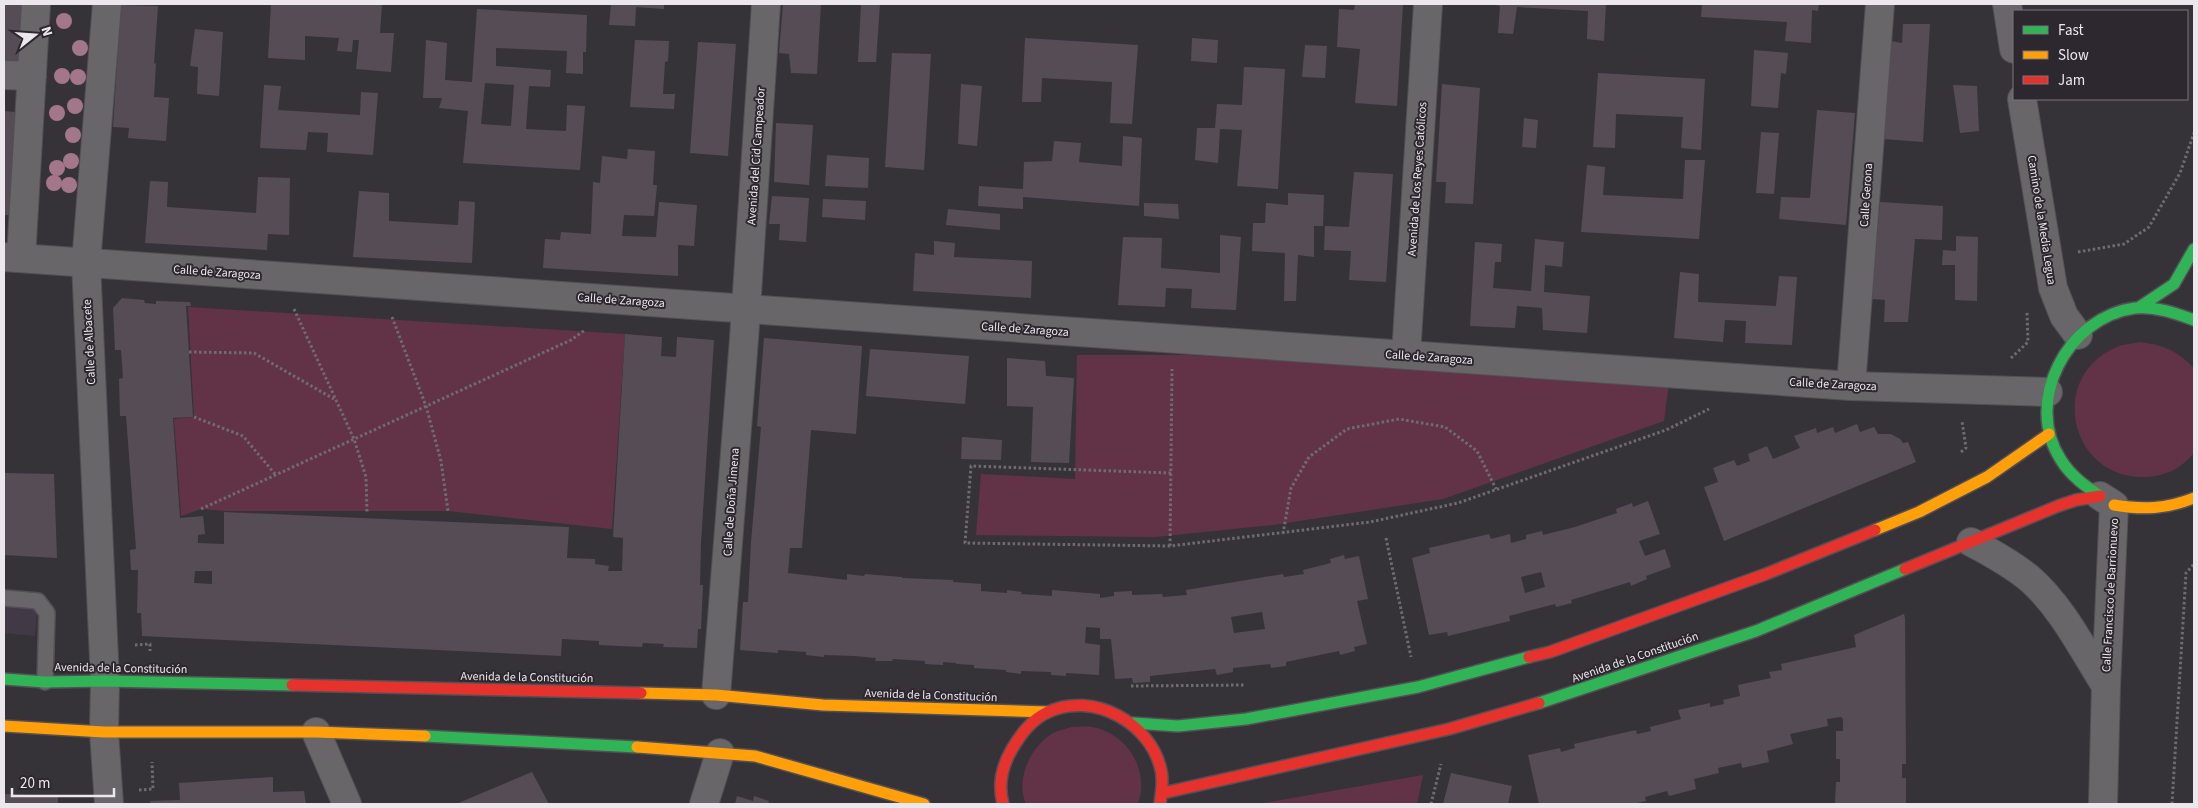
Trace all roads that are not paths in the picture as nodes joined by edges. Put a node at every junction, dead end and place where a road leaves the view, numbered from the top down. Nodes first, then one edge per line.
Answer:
1 (36, 4) edge
2 (107, 4) edge
3 (766, 4) edge
4 (1428, 4) edge
5 (1880, 4) edge
6 (2007, 4) edge
7 (2013, 43) edge
8 (4, 75) edge
9 (32, 76) junction
10 (2022, 100) edge
11 (2194, 249) edge
12 (12, 257) edge
13 (86, 263) junction
14 (2138, 308) junction
15 (745, 309) junction
16 (2194, 320) edge
17 (2078, 335) junction
18 (1406, 355) junction
19 (1851, 386) junction
20 (2048, 392) junction
21 (2049, 434) junction
22 (2194, 498) edge
23 (2107, 501) junction
24 (1971, 542) junction
25 (4, 598) edge
26 (4, 679) edge
27 (105, 681) junction
28 (45, 682) junction
29 (2106, 686) junction
30 (716, 695) junction
31 (1048, 712) junction
32 (1132, 723) junction
33 (4, 726) edge
34 (104, 732) junction
35 (316, 732) junction
36 (720, 753) junction
37 (108, 798) edge
38 (885, 798) edge
39 (1161, 798) edge
40 (347, 804) edge
41 (704, 804) edge
42 (924, 804) edge
43 (1003, 804) edge
44 (2103, 804) edge

1 - 9 street
2 - 13 street, Calle de Albacete
3 - 15 street, Avenida del Cid Campeador
4 - 18 street, Avenida de Los Reyes Católicos
5 - 19 street, Calle Gerona
6 - 7 street
8 - 9 street
9 - 12 street
10 - 17 street, Camino de la Media Legua
11 - 14 street
12 - 13 street, Calle de Zaragoza
13 - 15 street, Calle de Zaragoza
13 - 27 street, Calle de Albacete
14 - 16 street
14 - 17 street
15 - 18 street, Calle de Zaragoza
15 - 30 street, Calle de Doña Jimena
17 - 20 street
18 - 19 street, Calle de Zaragoza
19 - 20 street, Calle de Zaragoza
20 - 21 street
21 - 23 street
21 - 32 street
22 - 23 street
23 - 24 street, Avenida de la Constitución
23 - 29 street, Calle Francisco de Barrionuevo
24 - 29 street, Calle Francisco de Barrionuevo
24 - 39 street, Avenida de la Constitución
25 - 28 lane
26 - 28 street, Avenida de la Constitución
27 - 28 street, Avenida de la Constitución
27 - 30 street, Avenida de la Constitución
27 - 34 street, Calle de Albacete
29 - 44 street, Calle Francisco de Barrionuevo
30 - 31 street, Avenida de la Constitución
31 - 32 street
31 - 43 street
32 - 39 street
33 - 34 street
34 - 35 street
34 - 37 street, Calle de Albacete
35 - 36 street
35 - 40 street
36 - 38 street
36 - 41 street
38 - 42 street

